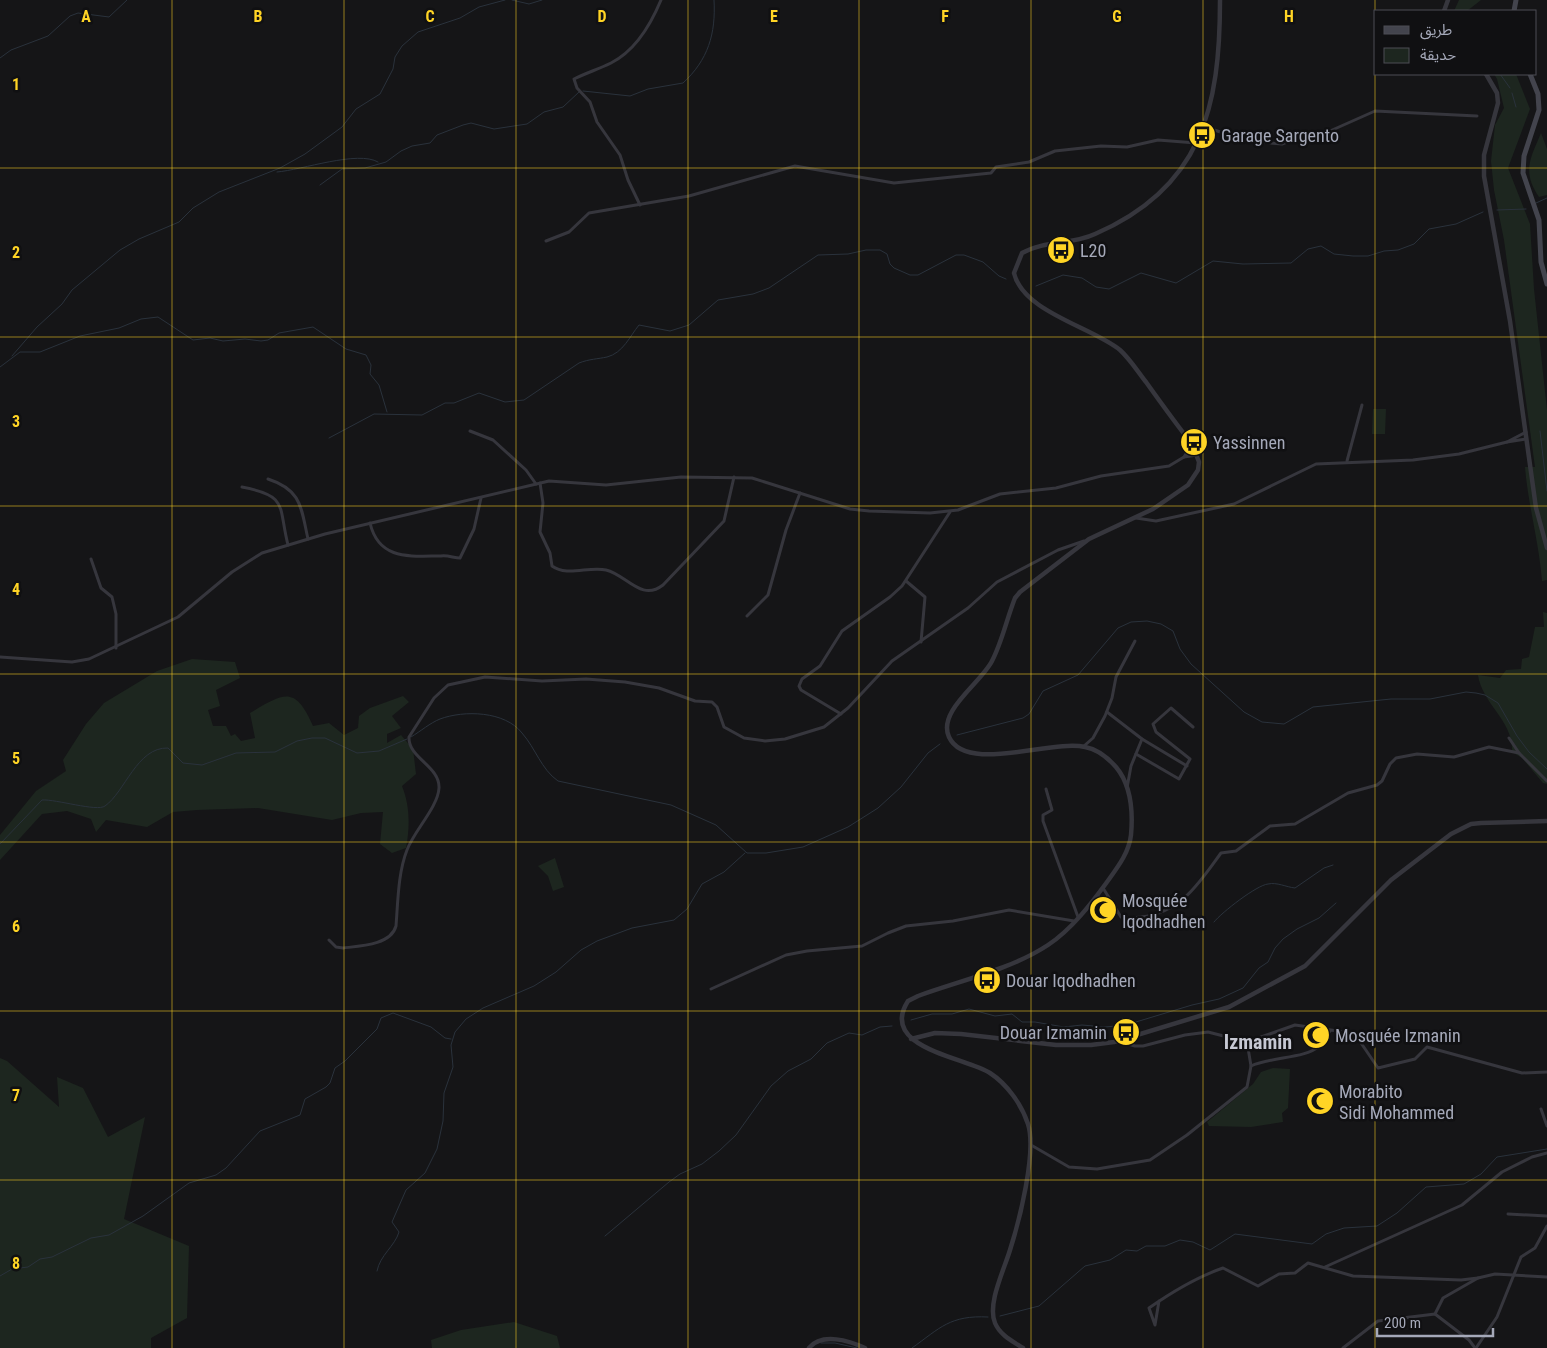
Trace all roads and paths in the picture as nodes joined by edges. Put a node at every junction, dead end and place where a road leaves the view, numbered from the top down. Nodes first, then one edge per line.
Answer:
1 (661, 0) edge
2 (1220, 0) edge
3 (1487, 75) edge
4 (1530, 75) edge
5 (1477, 116) dead end
6 (1202, 126) junction
7 (1196, 143) junction
8 (640, 205) junction
9 (546, 242) dead end
10 (1547, 284) edge
11 (1362, 405) dead end
12 (470, 431) dead end
13 (1526, 432) junction
14 (1526, 439) junction
15 (1507, 442) junction
16 (1192, 444) junction
17 (1198, 455) junction
18 (1184, 457) junction
19 (1347, 461) junction
20 (734, 477) junction
21 (268, 479) dead end
22 (538, 483) junction
23 (242, 487) dead end
24 (800, 493) junction
25 (481, 498) junction
26 (950, 512) junction
27 (1135, 518) junction
28 (370, 523) junction
29 (308, 539) junction
30 (1089, 539) junction
31 (288, 545) junction
32 (1547, 548) edge
33 (91, 558) dead end
34 (906, 581) junction
35 (747, 616) dead end
36 (1135, 641) dead end
37 (920, 643) junction
38 (116, 648) junction
39 (0, 657) edge
40 (1107, 712) junction
41 (841, 714) junction
42 (1193, 727) dead end
43 (1509, 738) dead end
44 (1142, 739) junction
45 (1084, 746) junction
46 (1519, 753) junction
47 (1136, 754) junction
48 (1187, 766) junction
49 (1547, 781) edge
50 (1046, 788) dead end
51 (1127, 789) junction
52 (1547, 821) edge
53 (1103, 888) junction
54 (1076, 919) junction
55 (329, 940) dead end
56 (711, 989) dead end
57 (1330, 1031) junction
58 (911, 1039) junction
59 (1118, 1041) junction
60 (1247, 1042) junction
61 (1251, 1066) junction
62 (1547, 1072) edge
63 (1541, 1109) dead end
64 (1547, 1126) edge
65 (1031, 1145) junction
66 (1547, 1153) edge
67 (1508, 1214) dead end
68 (1547, 1216) edge
69 (1547, 1226) edge
70 (1324, 1267) junction
71 (1515, 1274) junction
72 (1547, 1277) edge
73 (1478, 1278) junction
74 (1159, 1301) junction
75 (1434, 1314) junction
76 (809, 1348) edge
77 (866, 1348) edge
78 (1022, 1348) edge
79 (1343, 1348) edge
80 (1476, 1348) edge

1 - 8 street
2 - 6 street
3 - 13 street
4 - 10 main road
5 - 6 street
6 - 7 street
7 - 8 street
7 - 16 street
8 - 9 street
11 - 19 street
12 - 22 street
13 - 14 street
13 - 15 street
14 - 15 street
14 - 32 street
15 - 19 street
16 - 17 street
16 - 18 street
17 - 18 street
17 - 27 street
18 - 26 street
19 - 27 street
20 - 22 street
20 - 22 street
20 - 24 street
21 - 29 street
22 - 25 street
23 - 31 street
24 - 26 street
24 - 35 street
25 - 28 street
25 - 28 street
26 - 34 street
27 - 30 street
28 - 29 street
29 - 31 street
30 - 37 street
30 - 45 street
31 - 38 street
33 - 38 street
34 - 37 street
34 - 41 street
36 - 40 street
37 - 41 street
38 - 39 street
40 - 44 street
40 - 45 street
41 - 55 street
42 - 48 street
43 - 46 street
44 - 47 street
44 - 48 street
45 - 51 street
46 - 49 street
46 - 53 street
47 - 48 street
47 - 51 street
50 - 54 street
51 - 53 street
52 - 59 street
53 - 54 street
54 - 56 street
54 - 58 street
57 - 60 street
57 - 61 street
57 - 62 street
58 - 59 street
58 - 65 street
59 - 60 street
60 - 61 street
61 - 65 street
63 - 64 street
65 - 78 street
66 - 70 street
67 - 68 street
69 - 71 street
70 - 73 street
70 - 74 street
71 - 72 street
71 - 73 street
71 - 80 street
73 - 75 street
74 - 74 street
75 - 79 street
75 - 80 street
76 - 77 street

